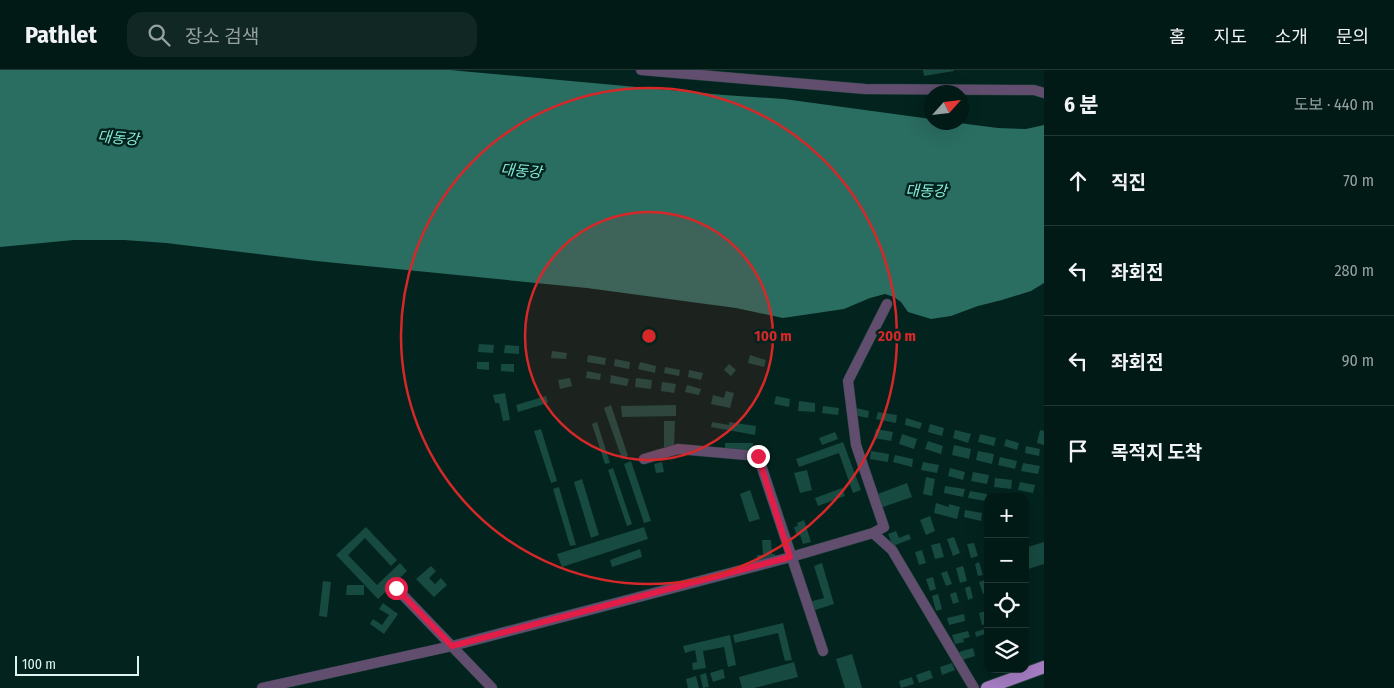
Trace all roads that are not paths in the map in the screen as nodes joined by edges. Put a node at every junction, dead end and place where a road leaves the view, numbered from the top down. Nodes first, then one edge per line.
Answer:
1 (641, 70) edge
2 (1044, 93) edge
3 (886, 304) dead end
4 (644, 459) dead end
5 (873, 533) junction
6 (790, 557) junction
7 (396, 588) dead end
8 (452, 646) junction
9 (823, 651) dead end
10 (1044, 667) edge
11 (262, 688) edge
12 (492, 688) edge
13 (974, 688) edge
14 (987, 688) edge

1 - 2 street
3 - 5 street
4 - 6 street
5 - 6 street
5 - 13 street
6 - 8 street
6 - 9 street
7 - 8 street
8 - 11 street
8 - 12 street
10 - 14 main road

